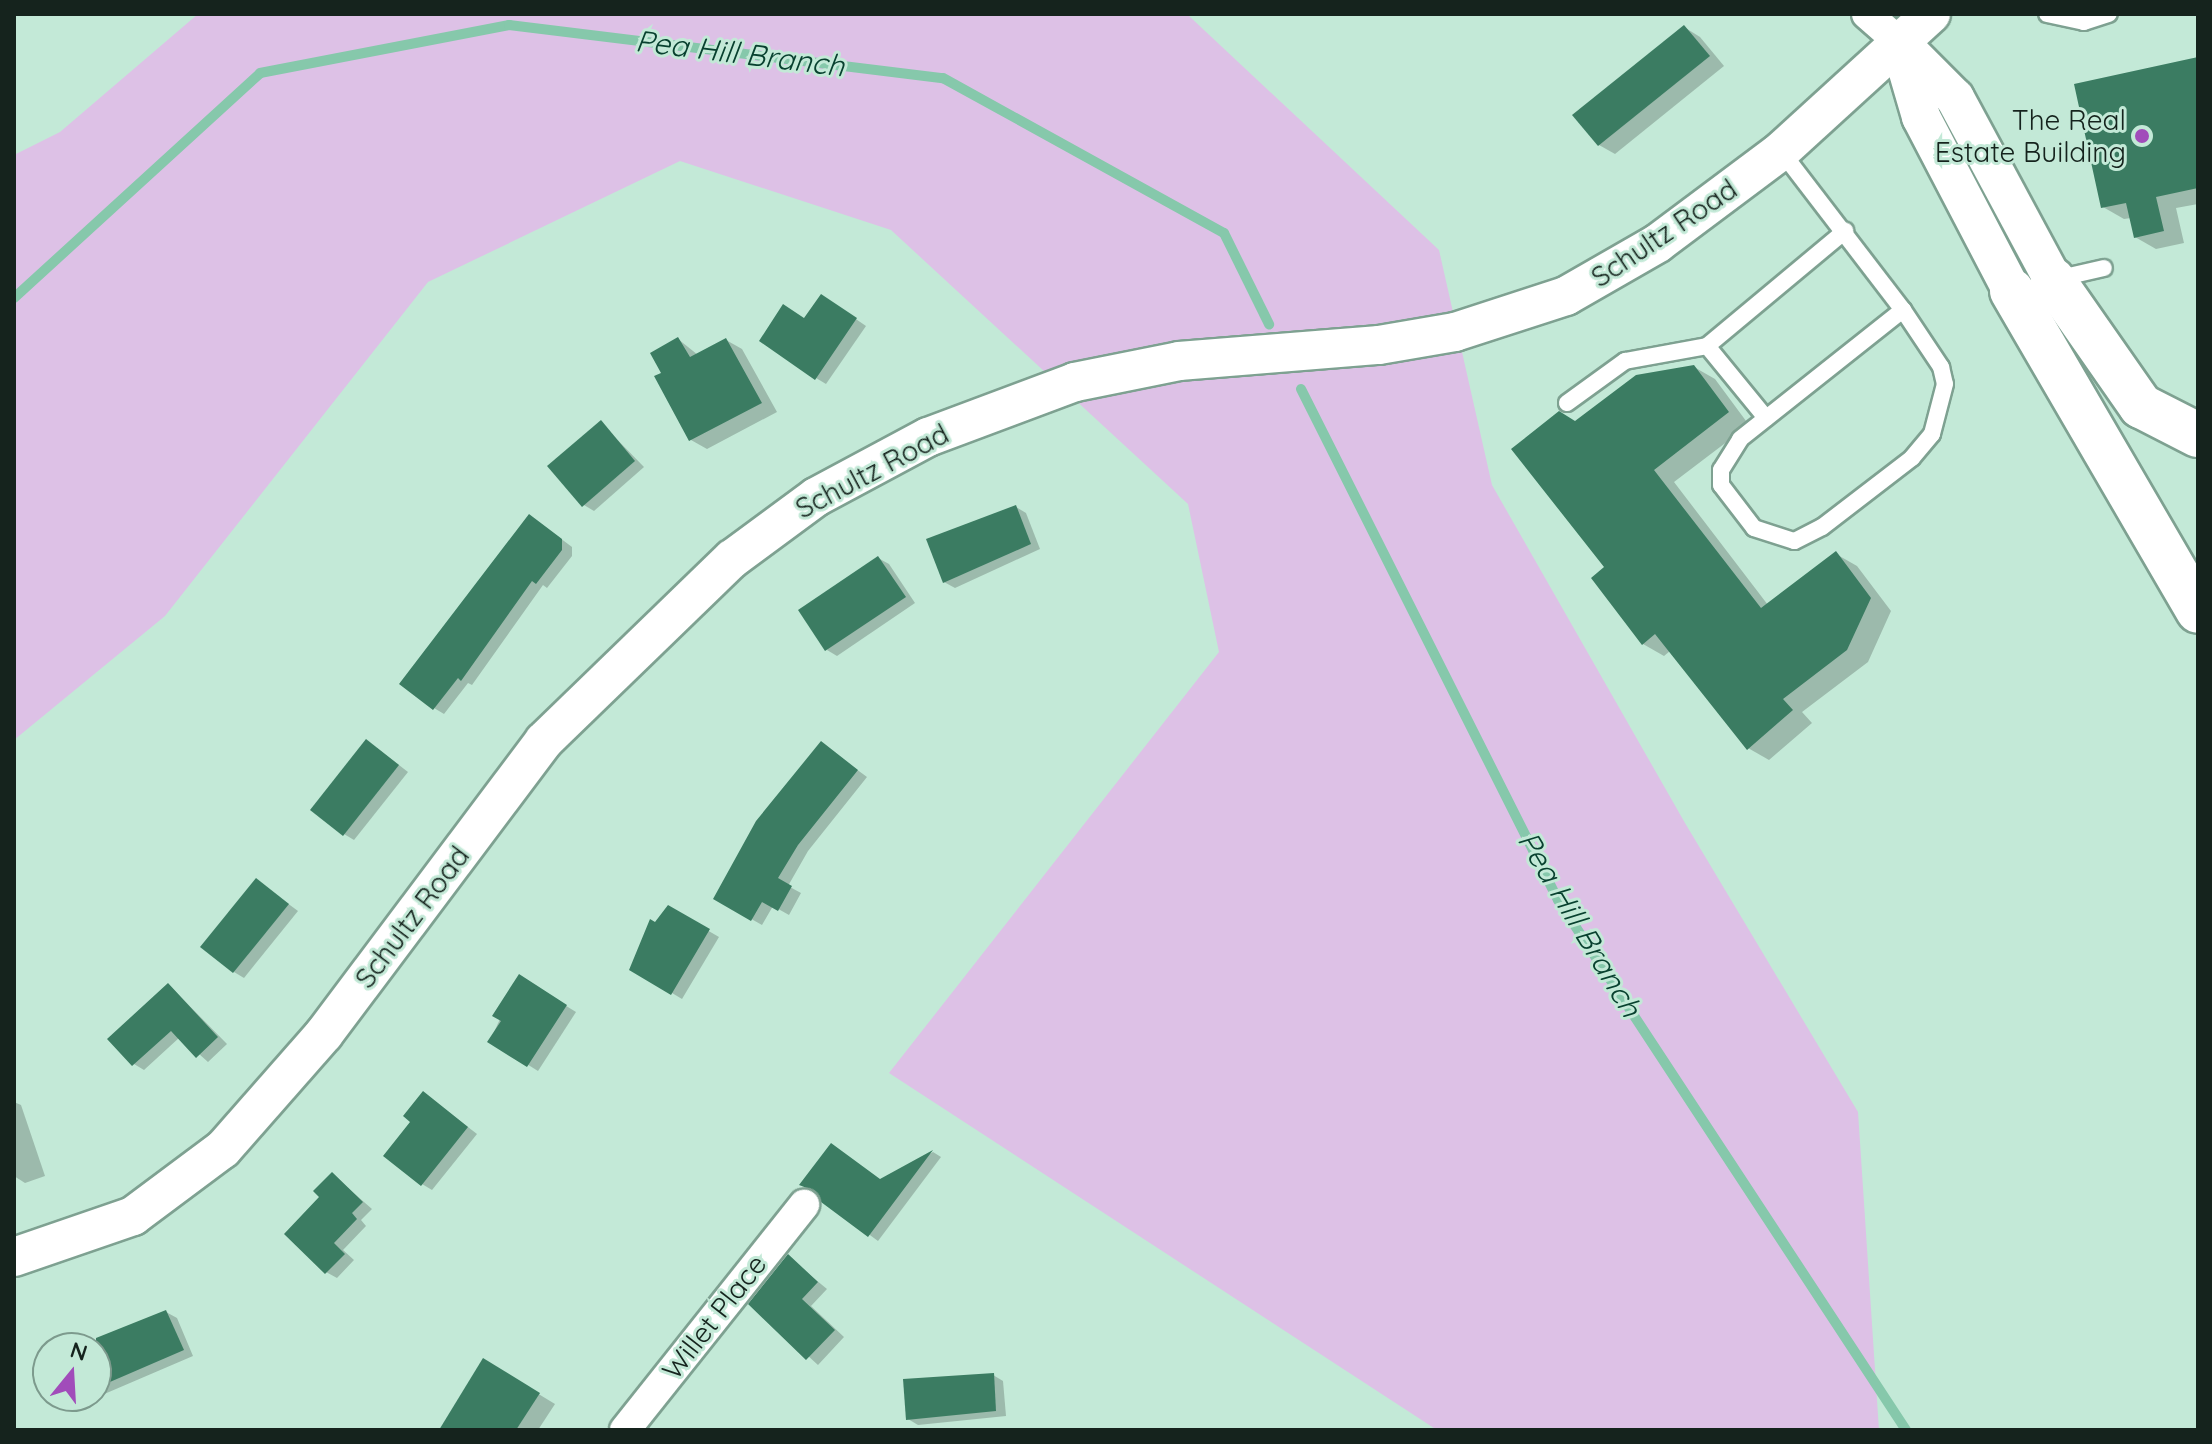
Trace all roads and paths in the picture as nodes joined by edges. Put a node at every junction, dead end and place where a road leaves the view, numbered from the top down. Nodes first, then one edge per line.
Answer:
1 (1867, 14) edge
2 (1931, 14) edge
3 (2047, 14) edge
4 (2109, 14) edge
5 (1899, 42) junction
6 (1781, 151) junction
7 (1845, 231) junction
8 (2104, 268) dead end
9 (2033, 285) junction
10 (1903, 310) junction
11 (1707, 346) junction
12 (1567, 403) dead end
13 (1766, 418) junction
14 (2198, 435) edge
15 (2198, 611) edge
16 (804, 1205) dead end
17 (14, 1257) edge
18 (625, 1430) edge

1 - 5 street
2 - 5 street, Schultz Road
3 - 4 lane
5 - 6 street, Schultz Road
5 - 9 street
6 - 7 lane
6 - 17 street, Schultz Road
7 - 10 lane
7 - 11 lane
8 - 9 lane
9 - 14 highway
9 - 15 highway
10 - 13 lane
10 - 13 lane
11 - 12 lane
11 - 13 lane
16 - 18 street, Willet Place

